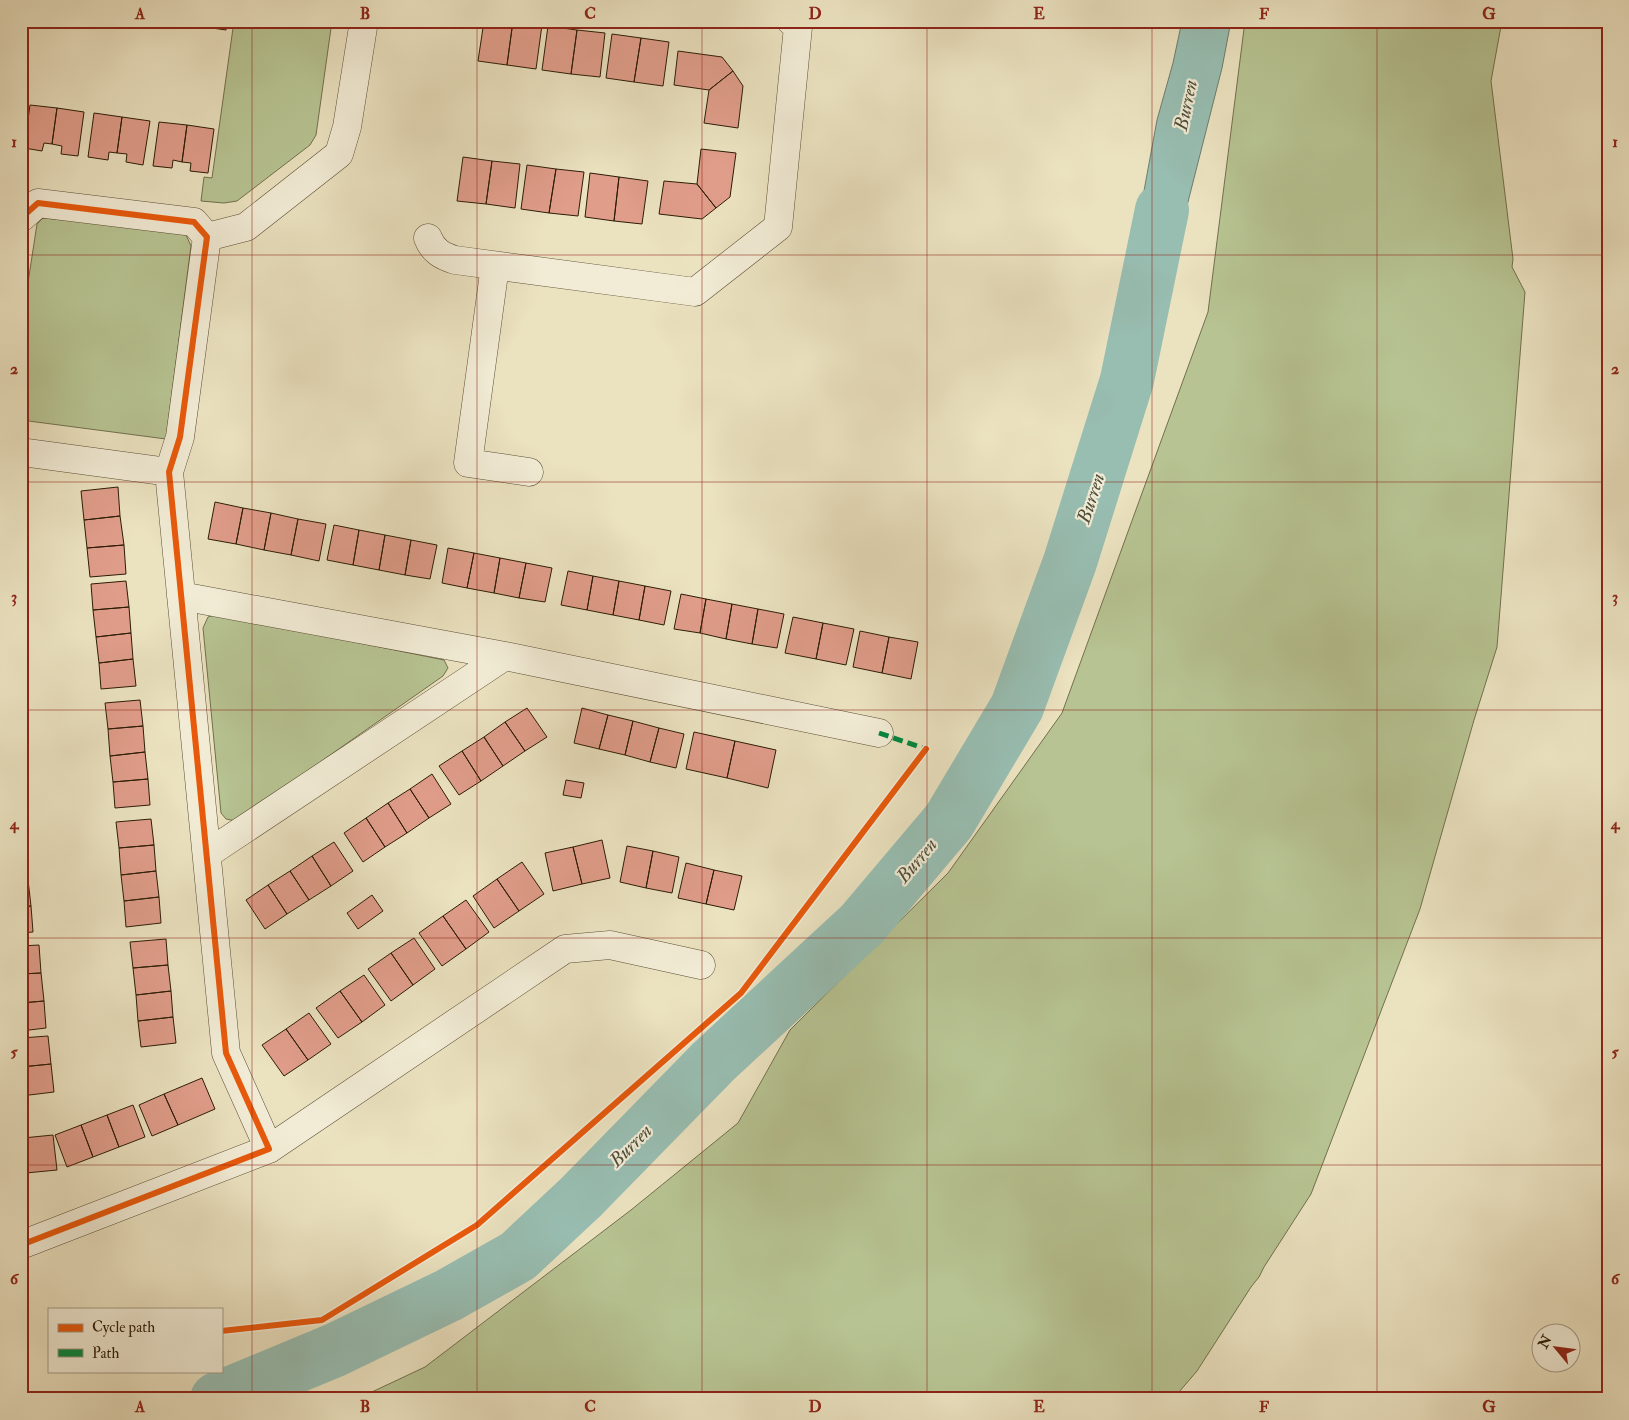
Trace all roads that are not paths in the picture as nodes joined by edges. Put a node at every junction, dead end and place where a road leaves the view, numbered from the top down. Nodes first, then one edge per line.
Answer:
1 (364, 21) edge
2 (791, 21) edge
3 (21, 218) edge
4 (207, 237) junction
5 (428, 238) dead end
6 (495, 266) junction
7 (21, 452) edge
8 (169, 472) junction
9 (529, 472) dead end
10 (181, 596) junction
11 (505, 656) junction
12 (879, 733) dead end
13 (207, 854) junction
14 (701, 965) dead end
15 (269, 1150) junction
16 (21, 1245) edge

1 - 4 street
2 - 6 street
3 - 4 street
4 - 8 street
5 - 6 street
6 - 9 street
7 - 8 street
8 - 10 street
10 - 11 street
10 - 13 street
11 - 12 street
11 - 13 street
13 - 15 street
14 - 15 street
15 - 16 street

